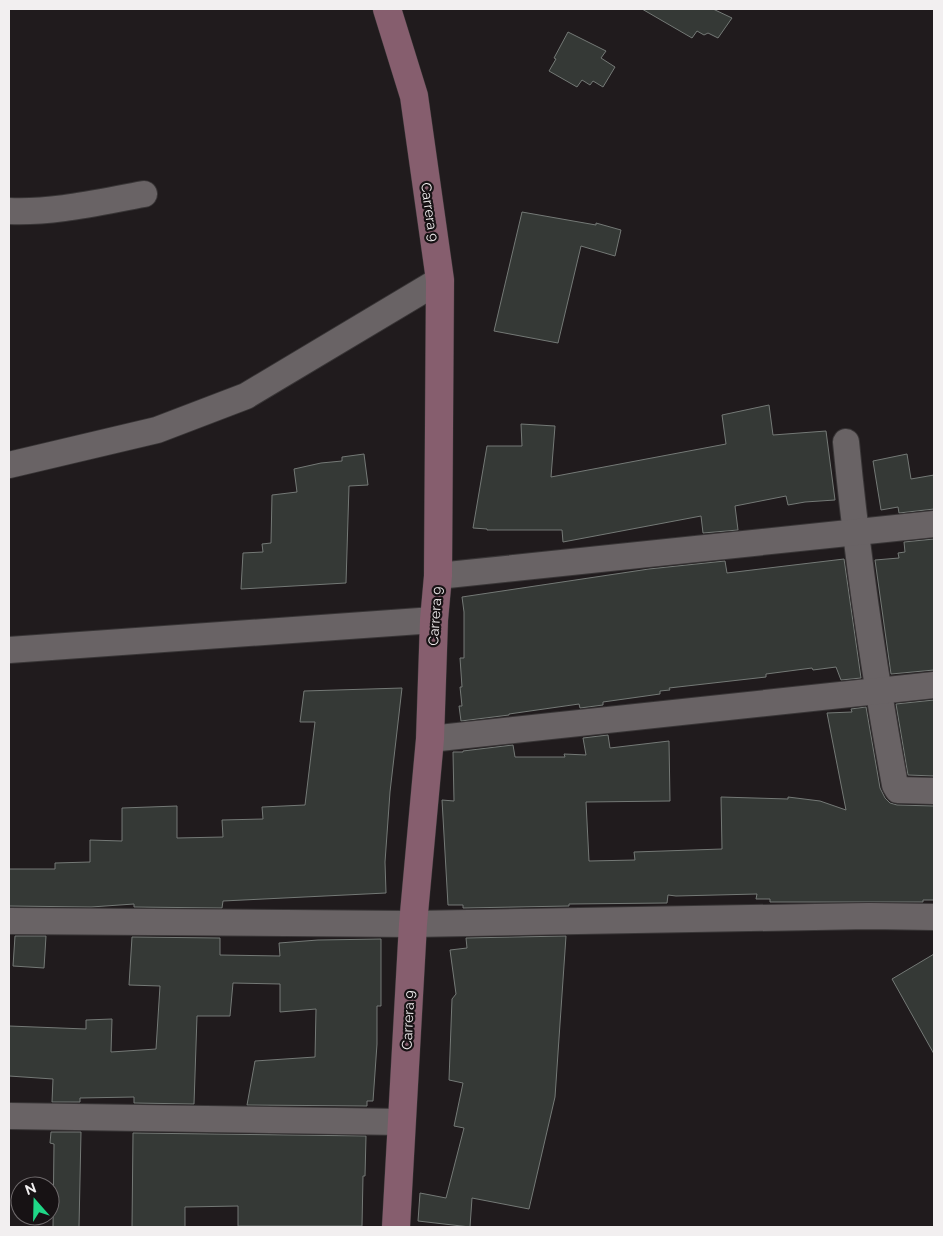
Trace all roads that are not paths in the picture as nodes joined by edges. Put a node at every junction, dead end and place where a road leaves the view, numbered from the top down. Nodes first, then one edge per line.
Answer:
1 (387, 9) edge
2 (144, 194) dead end
3 (9, 212) edge
4 (440, 280) junction
5 (846, 442) dead end
6 (9, 465) edge
7 (934, 524) edge
8 (855, 532) junction
9 (438, 576) junction
10 (434, 620) junction
11 (9, 650) edge
12 (934, 685) edge
13 (878, 691) junction
14 (430, 739) junction
15 (934, 791) edge
16 (934, 917) edge
17 (9, 921) edge
18 (413, 924) junction
19 (9, 1116) edge
20 (402, 1122) junction
21 (396, 1227) edge

1 - 4 main road, Carrera 9
2 - 3 street
4 - 6 street
4 - 9 main road, Carrera 9
5 - 8 street
7 - 8 street
8 - 9 street
8 - 13 street
9 - 10 main road, Carrera 9
10 - 11 street
10 - 14 main road, Carrera 9
12 - 13 street
13 - 14 street
13 - 15 street
14 - 18 main road, Carrera 9
16 - 18 street
17 - 18 street
18 - 20 main road, Carrera 9
19 - 20 street
20 - 21 main road, Carrera 9

